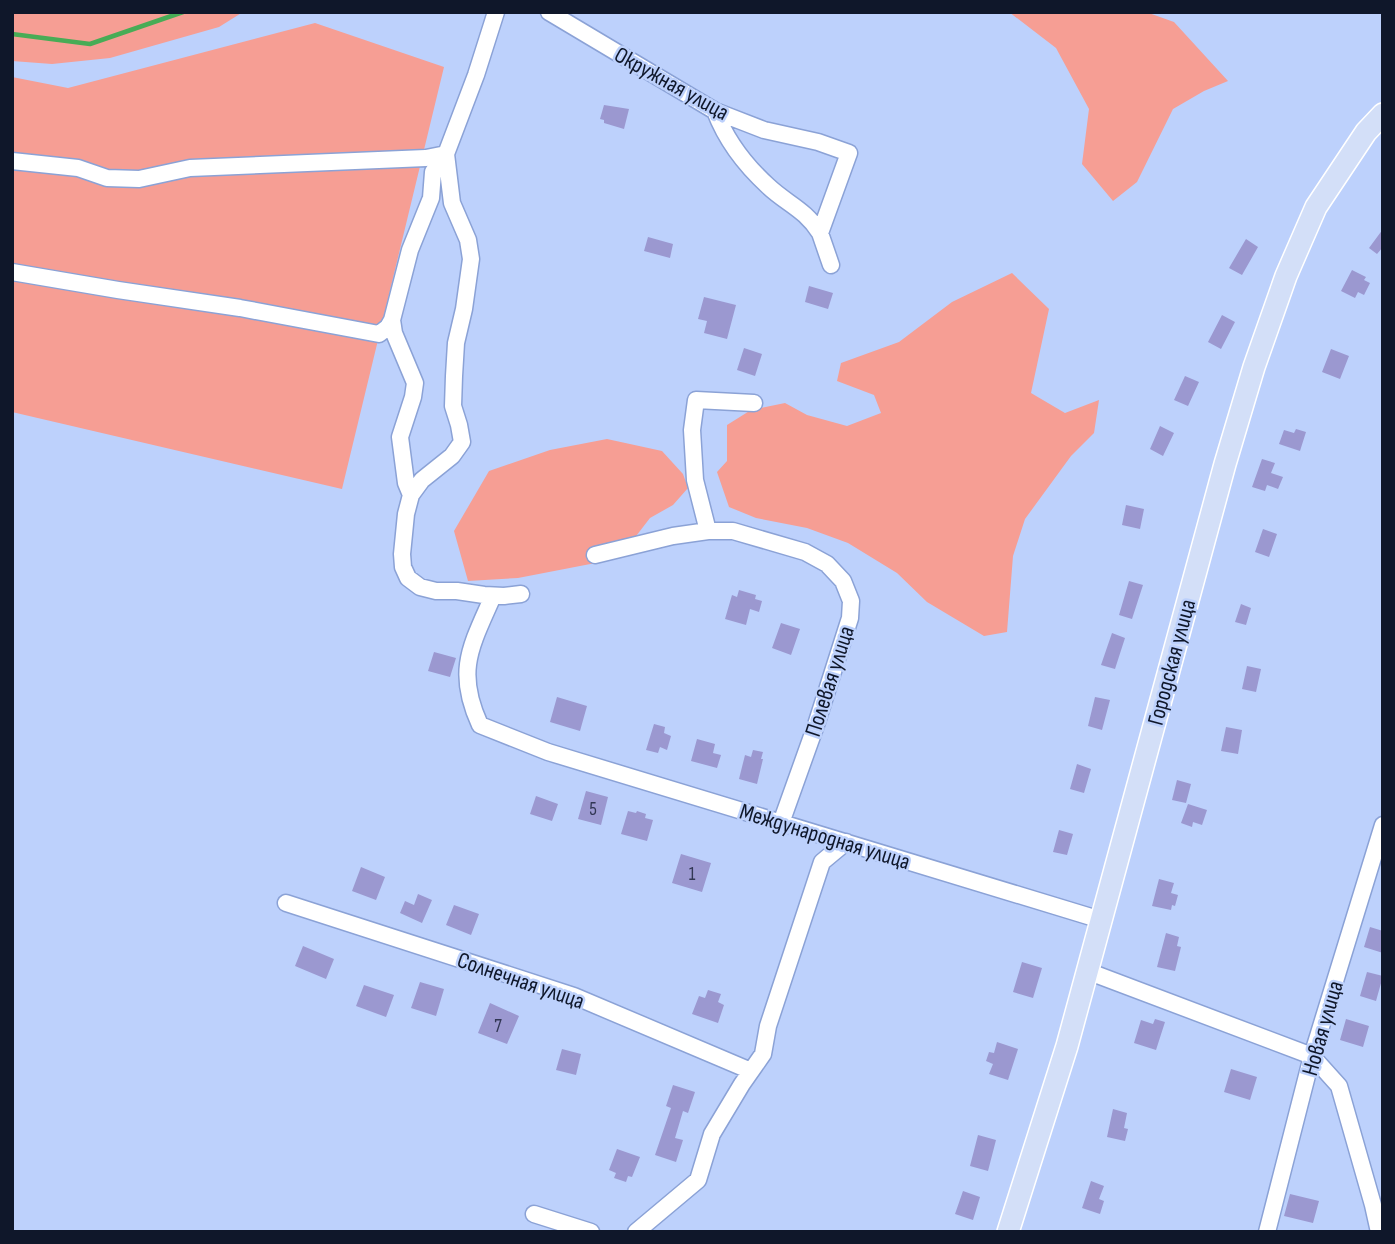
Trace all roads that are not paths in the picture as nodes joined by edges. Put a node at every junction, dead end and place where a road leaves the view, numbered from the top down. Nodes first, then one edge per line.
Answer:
1 (496, 12) edge
2 (549, 12) edge
3 (715, 111) junction
4 (1383, 114) edge
5 (446, 154) junction
6 (12, 161) edge
7 (820, 233) junction
8 (831, 264) dead end
9 (12, 272) edge
10 (392, 320) junction
11 (754, 403) dead end
12 (411, 495) junction
13 (708, 531) junction
14 (595, 555) dead end
15 (521, 594) dead end
16 (493, 596) junction
17 (781, 823) junction
18 (1383, 825) edge
19 (846, 842) junction
20 (286, 903) dead end
21 (1101, 920) junction
22 (1087, 971) junction
23 (1312, 1056) junction
24 (751, 1071) junction
25 (1379, 1205) edge
26 (534, 1214) dead end
27 (591, 1232) edge
28 (636, 1232) edge
29 (1008, 1232) edge
30 (1267, 1232) edge
31 (1379, 1232) edge

1 - 5 street
2 - 3 street, Окружная улица
3 - 7 street
3 - 7 street, Окружная улица
4 - 21 main road, Городская улица
5 - 6 street
5 - 10 street
5 - 12 street
7 - 8 street
9 - 10 street
10 - 12 street
11 - 13 street
12 - 16 street
13 - 14 street, Полевая улица
13 - 17 street, Полевая улица
15 - 16 street
16 - 17 street, Международная улица
17 - 19 street, Международная улица
18 - 23 street, Новая улица
19 - 21 street, Международная улица
19 - 24 street
20 - 24 street, Солнечная улица
21 - 22 main road, Городская улица
22 - 23 street
22 - 29 main road, Городская улица
23 - 25 street
23 - 30 street, Новая улица
24 - 28 street
25 - 31 street
26 - 27 street

